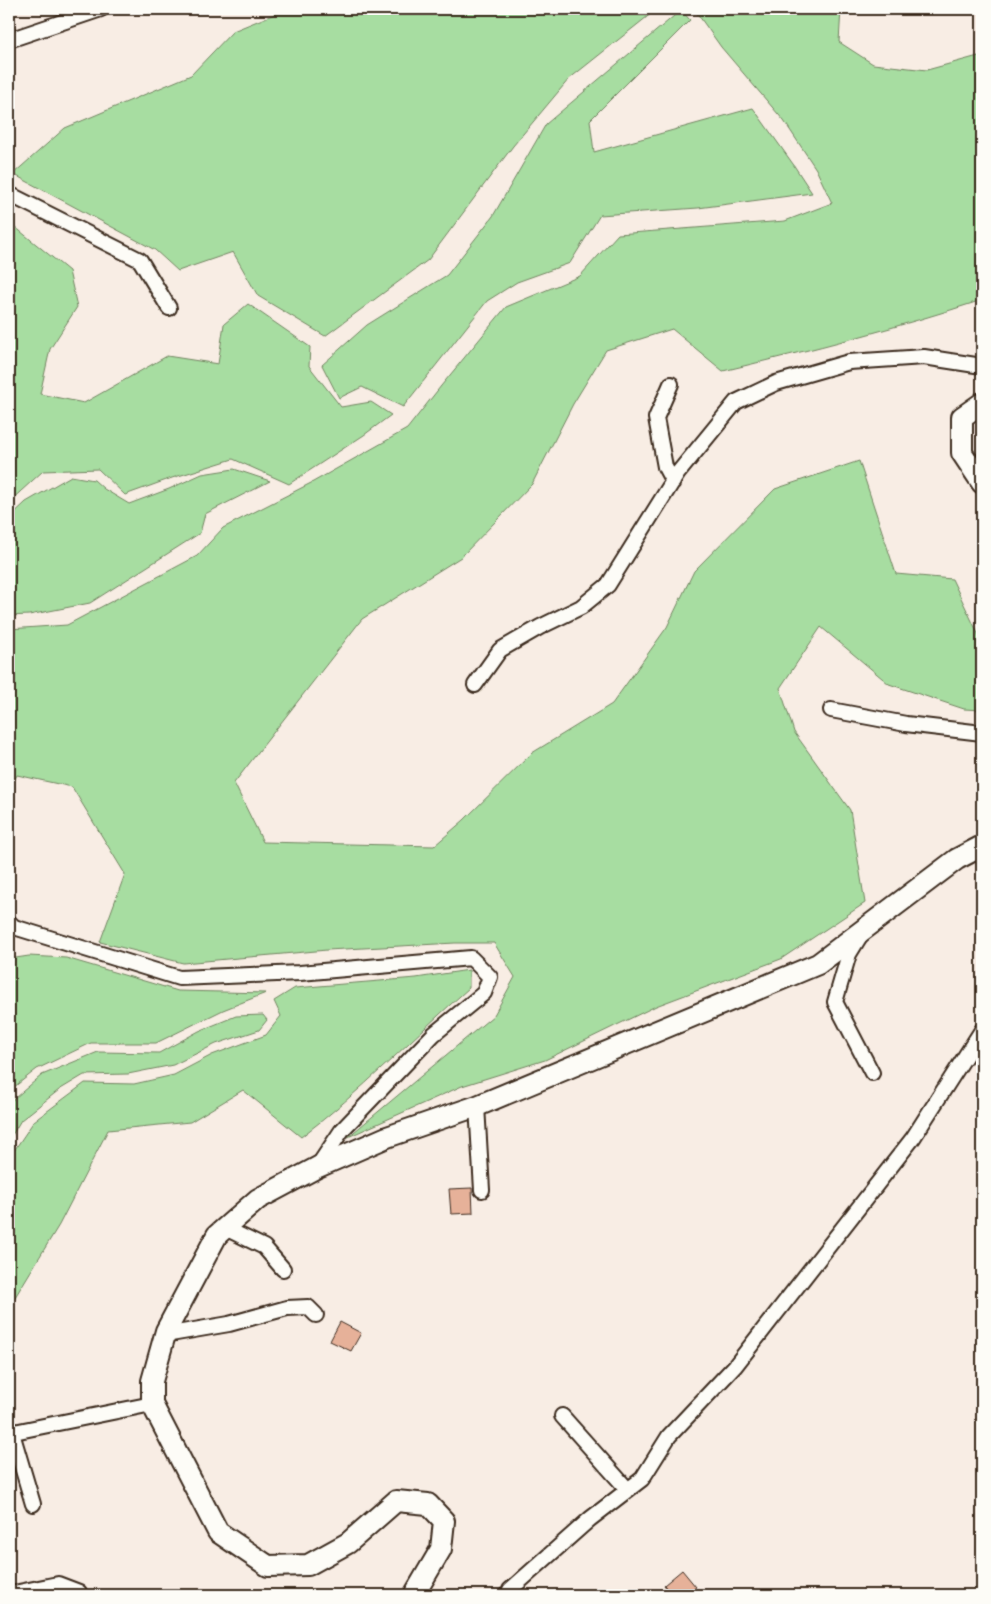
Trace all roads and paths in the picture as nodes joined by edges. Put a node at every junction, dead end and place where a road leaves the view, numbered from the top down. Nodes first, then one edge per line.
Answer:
1 (101, 9) edge
2 (9, 40) edge
3 (9, 194) edge
4 (169, 308) dead end
5 (982, 366) edge
6 (671, 384) dead end
7 (982, 403) edge
8 (673, 482) junction
9 (982, 483) edge
10 (475, 685) dead end
11 (831, 710) dead end
12 (982, 733) edge
13 (978, 847) edge
14 (9, 922) edge
15 (864, 929) junction
16 (982, 1030) edge
17 (872, 1073) dead end
18 (477, 1106) junction
19 (318, 1167) junction
20 (482, 1190) dead end
21 (225, 1228) junction
22 (283, 1269) dead end
23 (316, 1315) dead end
24 (165, 1335) junction
25 (152, 1404) junction
26 (562, 1416) dead end
27 (10, 1433) edge
28 (628, 1490) junction
29 (33, 1504) dead end
30 (9, 1594) edge
31 (80, 1595) edge
32 (414, 1595) edge
33 (508, 1595) edge

1 - 2 street
3 - 4 street
5 - 8 street
6 - 8 street
7 - 9 street
8 - 10 street
11 - 12 street
13 - 15 street
14 - 19 street
15 - 17 street
15 - 18 street
16 - 28 street
18 - 19 street
18 - 20 street
19 - 21 street
21 - 22 street
21 - 24 street
23 - 24 street
24 - 25 street
25 - 27 street
25 - 32 street
26 - 28 street
27 - 29 street
28 - 33 street
30 - 31 street

